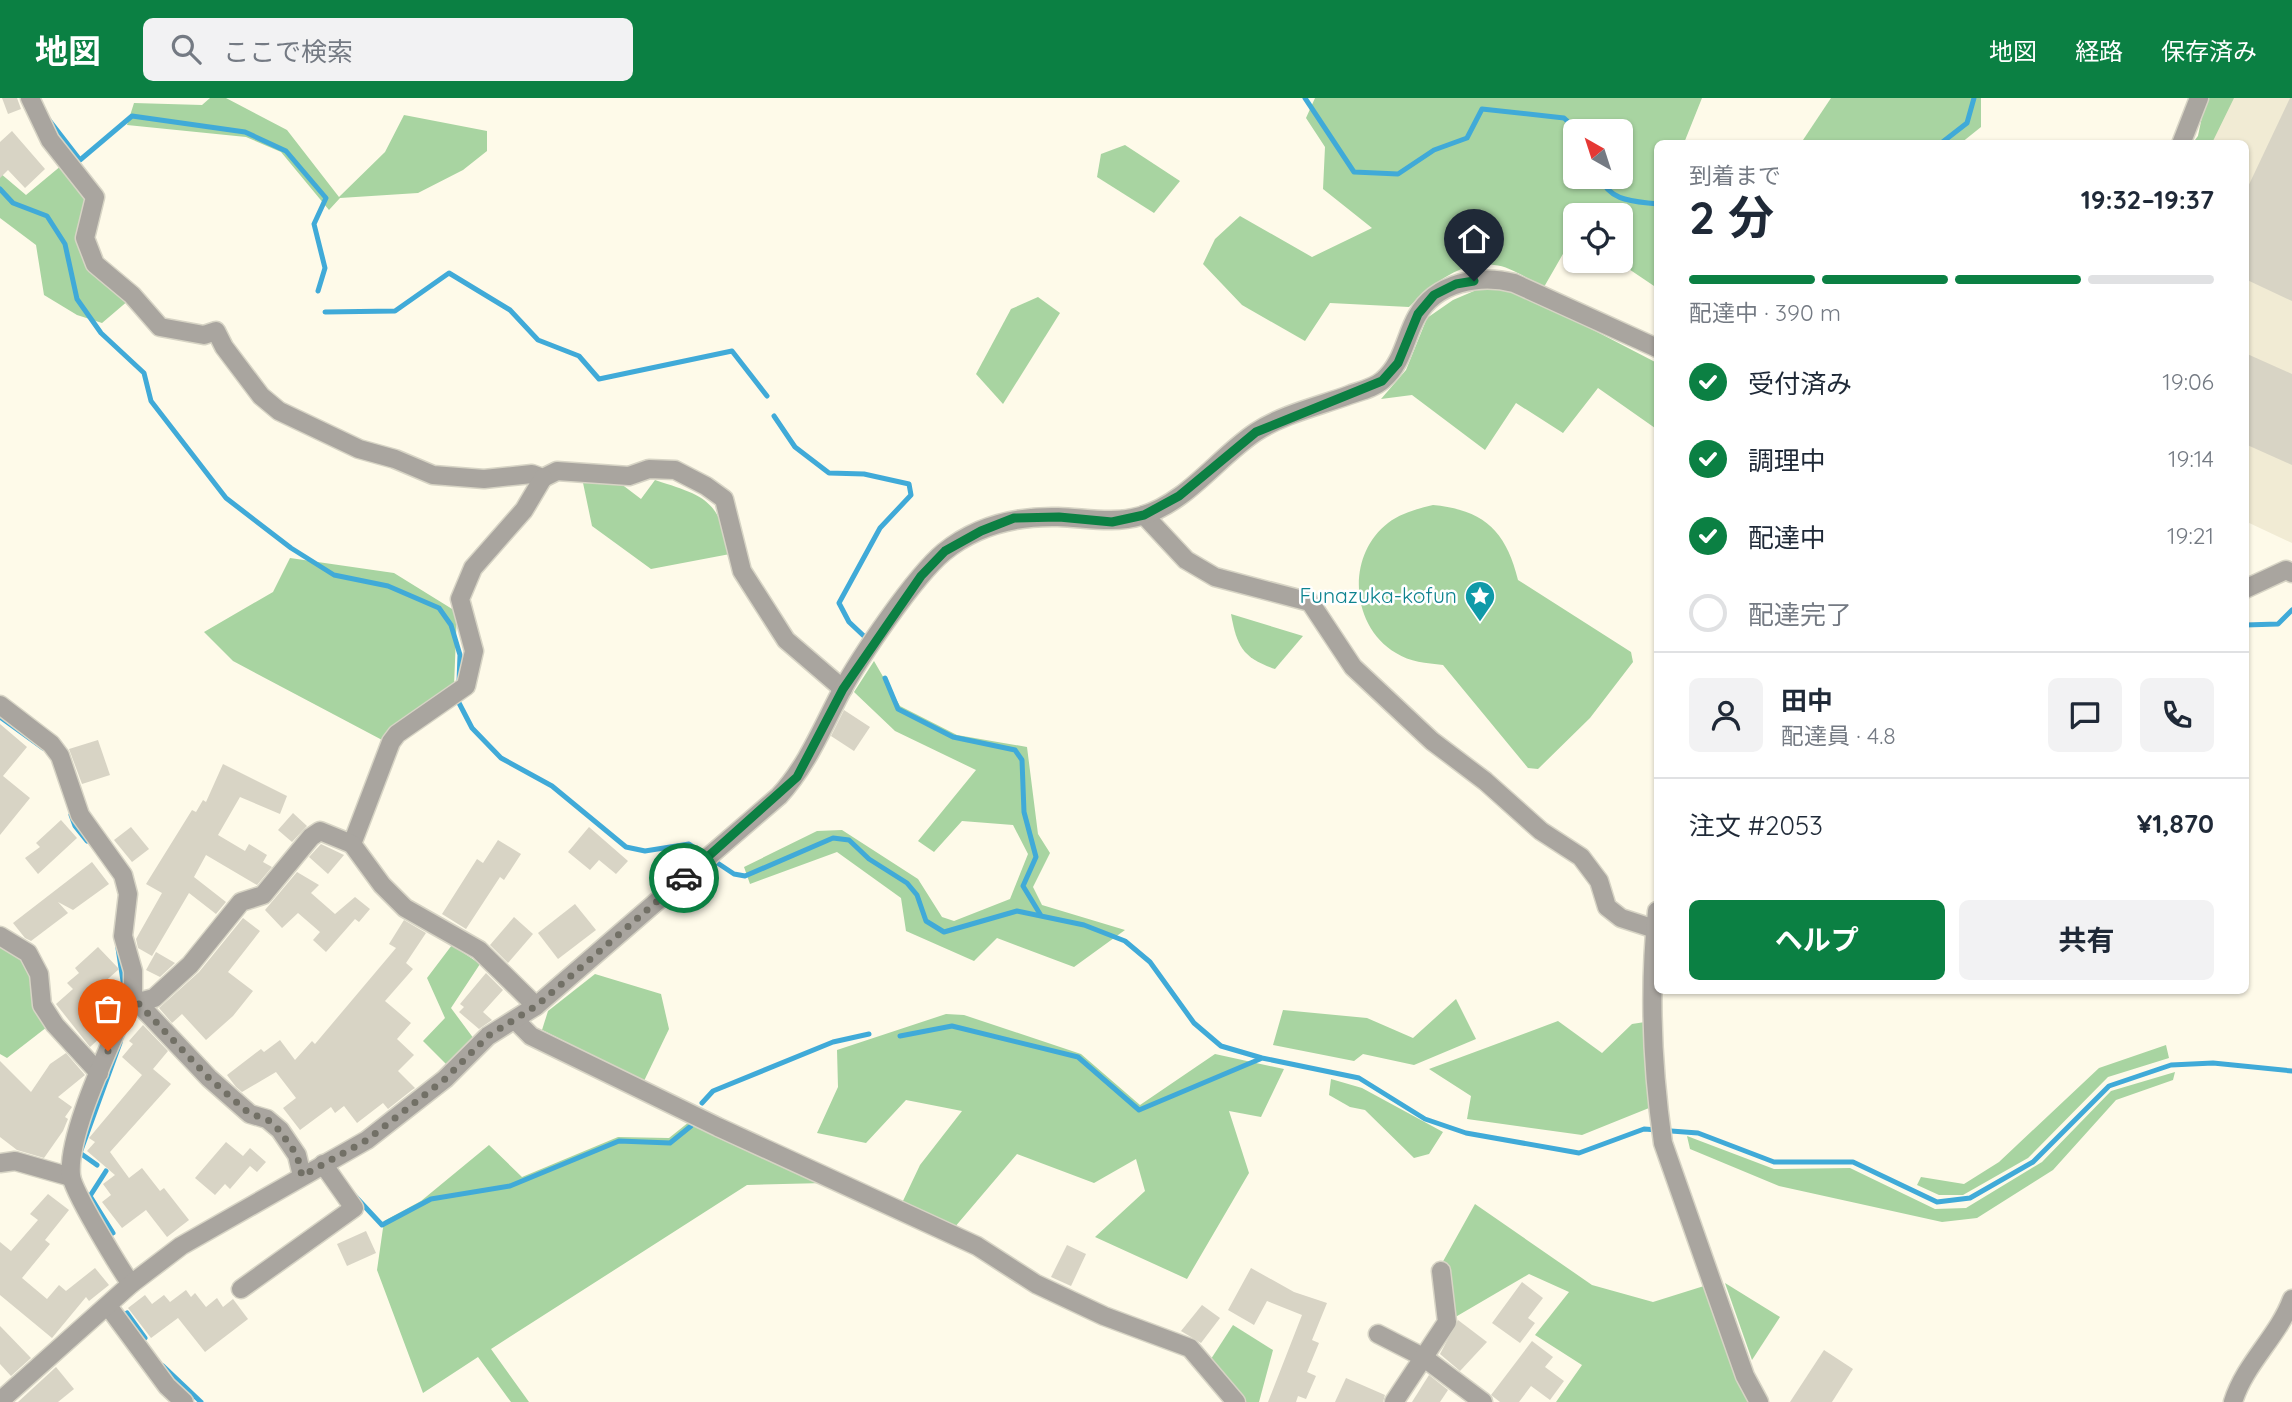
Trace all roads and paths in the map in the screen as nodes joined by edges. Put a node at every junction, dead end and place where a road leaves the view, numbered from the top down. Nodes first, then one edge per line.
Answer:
1 (30, 98) edge
2 (2199, 98) edge
3 (2183, 140) edge
4 (1654, 347) edge
5 (543, 478) junction
6 (1144, 515) junction
7 (2292, 573) edge
8 (2249, 587) edge
9 (843, 689) junction
10 (0, 705) edge
11 (352, 844) junction
12 (1654, 929) edge
13 (0, 936) edge
14 (1654, 954) edge
15 (137, 1002) junction
16 (536, 1006) junction
17 (515, 1020) junction
18 (99, 1073) junction
19 (0, 1163) edge
20 (323, 1164) junction
21 (302, 1176) junction
22 (71, 1177) junction
23 (1441, 1271) dead end
24 (131, 1283) junction
25 (241, 1289) dead end
26 (2292, 1298) edge
27 (108, 1306) junction
28 (1378, 1334) dead end
29 (1423, 1357) junction
30 (0, 1401) edge
31 (184, 1402) edge
32 (1236, 1402) edge
33 (1394, 1402) edge
34 (1483, 1402) edge
35 (1759, 1402) edge
36 (2233, 1402) edge

1 - 5 street
2 - 3 street
4 - 6 street
5 - 9 street
5 - 11 street
6 - 9 street
6 - 12 street
7 - 8 street
9 - 16 street
10 - 15 street
11 - 15 street
11 - 16 street
13 - 18 street
14 - 35 street
15 - 18 street
15 - 21 street
16 - 17 street
17 - 20 street
17 - 32 street
18 - 22 street
19 - 22 street
20 - 21 street
20 - 25 street
21 - 24 street
22 - 24 street
23 - 29 street
24 - 27 street
26 - 36 street
27 - 30 street
27 - 31 street
28 - 29 street
29 - 33 street
29 - 34 street

